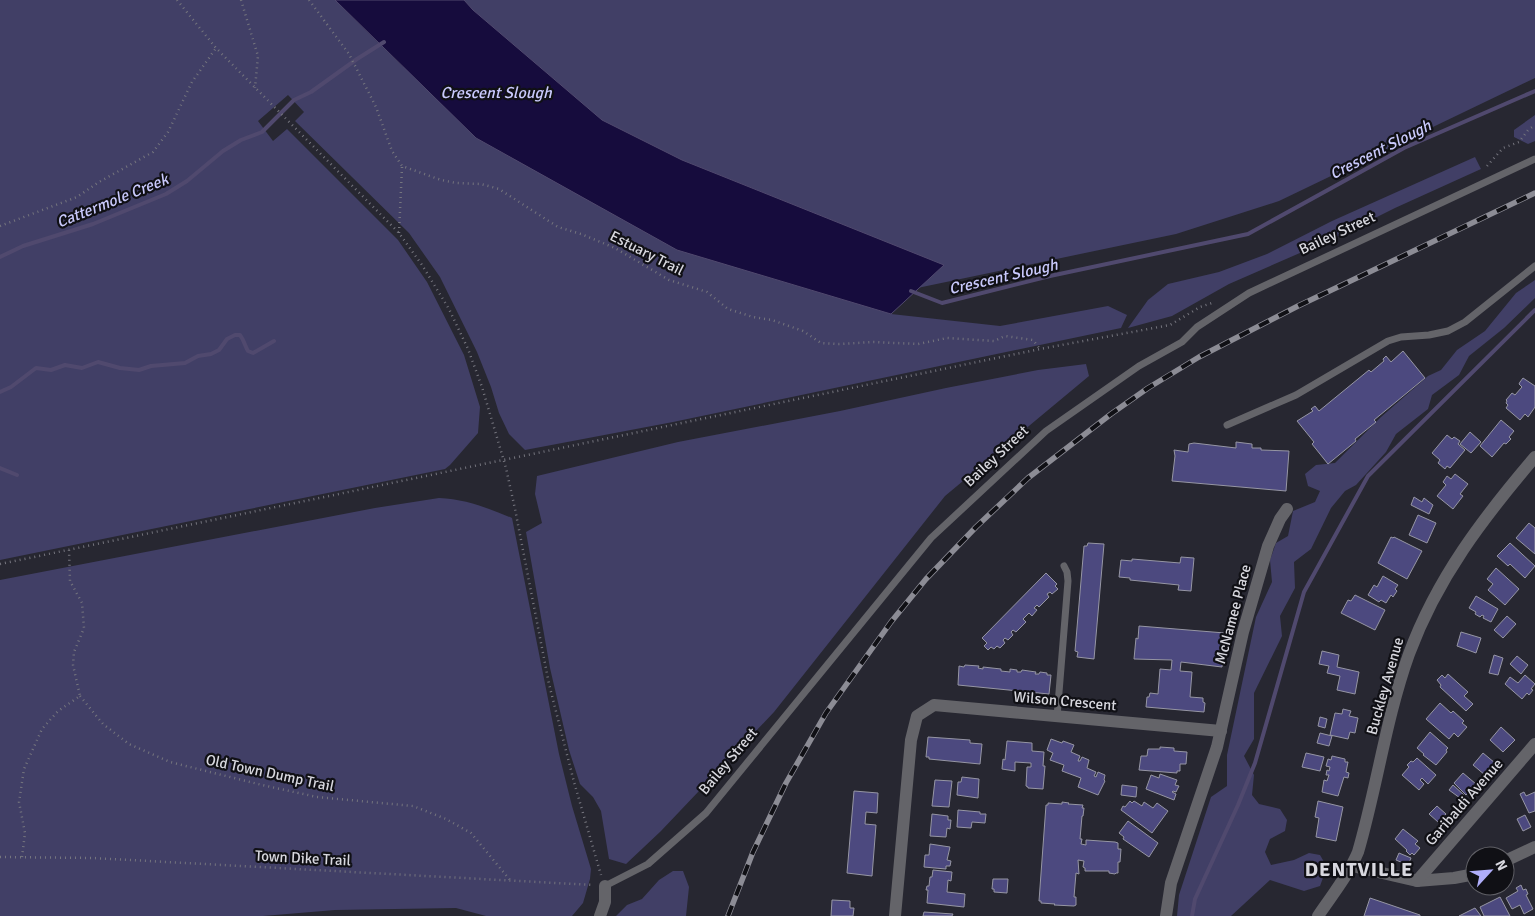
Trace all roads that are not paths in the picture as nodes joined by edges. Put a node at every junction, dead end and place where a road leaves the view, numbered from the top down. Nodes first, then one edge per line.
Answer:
1 (1535, 159) edge
2 (1535, 266) edge
3 (1227, 425) dead end
4 (1535, 458) edge
5 (1287, 509) dead end
6 (1064, 566) dead end
7 (1057, 717) junction
8 (1221, 731) junction
9 (1535, 744) edge
10 (1535, 847) edge
11 (1515, 856) edge
12 (1352, 866) junction
13 (1465, 876) edge
14 (1417, 881) junction
15 (605, 886) joint
16 (600, 916) edge
17 (895, 916) edge
18 (1166, 916) edge
19 (1318, 916) edge

1 - 15 lane, Bailey Street
2 - 3 lane
4 - 12 street, Buckley Avenue
5 - 8 street, McNamee Place
6 - 7 lane
7 - 8 street, Wilson Crescent
7 - 17 street, Wilson Crescent
8 - 18 street
9 - 14 street, Garibaldi Avenue
10 - 11 street
12 - 14 street
12 - 19 street, Buckley Avenue
13 - 14 street
15 - 16 street

